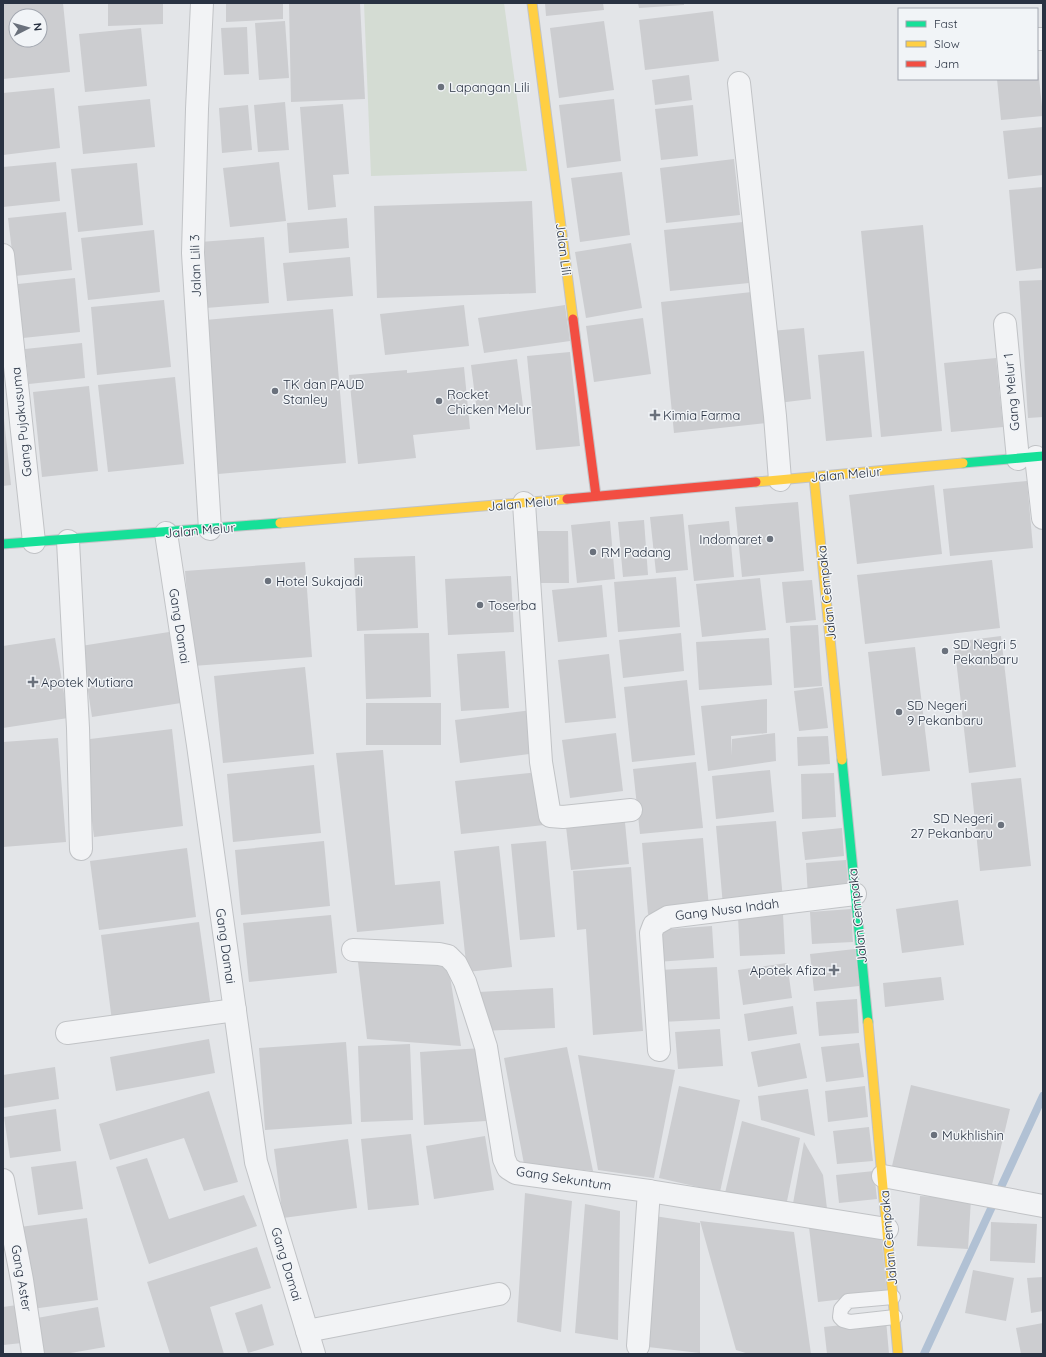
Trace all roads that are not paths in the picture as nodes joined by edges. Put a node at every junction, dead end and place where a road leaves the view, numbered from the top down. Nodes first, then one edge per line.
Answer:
1 (202, 3) edge
2 (532, 3) edge
3 (739, 83) dead end
4 (3, 255) edge
5 (1005, 324) dead end
6 (1032, 458) edge
7 (814, 477) junction
8 (780, 480) junction
9 (596, 496) junction
10 (524, 503) junction
11 (1043, 518) edge
12 (210, 529) junction
13 (166, 533) junction
14 (68, 541) junction
15 (34, 542) junction
16 (3, 544) edge
17 (631, 810) dead end
18 (81, 849) dead end
19 (855, 894) junction
20 (353, 950) dead end
21 (235, 1010) junction
22 (67, 1033) dead end
23 (659, 1050) dead end
24 (883, 1176) junction
25 (3, 1180) edge
26 (648, 1191) junction
27 (1043, 1206) edge
28 (887, 1229) junction
29 (498, 1294) dead end
30 (894, 1298) junction
31 (895, 1317) junction
32 (307, 1331) junction
33 (638, 1346) dead end
34 (34, 1354) edge
35 (314, 1354) edge
36 (898, 1354) edge

1 - 12 street, Jalan Lili 3
2 - 9 street, Jalan Lili
3 - 8 street
4 - 15 street, Gang Pujakusuma
5 - 6 street, Gang Melur 1
6 - 7 street, Jalan Melur
6 - 11 street, Gang Melur 1
7 - 8 street, Jalan Melur
7 - 19 street, Jalan Cempaka
8 - 9 street, Jalan Melur
9 - 10 street, Jalan Melur
10 - 12 street, Jalan Melur
10 - 17 street
12 - 13 street, Jalan Melur
13 - 14 street, Jalan Melur
13 - 21 street, Gang Damai
14 - 15 street, Jalan Melur
14 - 18 street
15 - 16 street, Jalan Melur
19 - 23 street, Gang Nusa Indah
19 - 24 street, Jalan Cempaka
20 - 26 street, Gang Sekuntum
21 - 22 street
21 - 32 street, Gang Damai
24 - 27 street
24 - 28 street, Jalan Cempaka
25 - 34 street, Gang Aster
26 - 28 street, Gang Sekuntum
26 - 33 street
28 - 30 street, Jalan Cempaka
29 - 32 street
30 - 31 street, Jalan Cempaka
30 - 31 lane
31 - 36 street, Jalan Cempaka
32 - 35 street, Gang Damai

